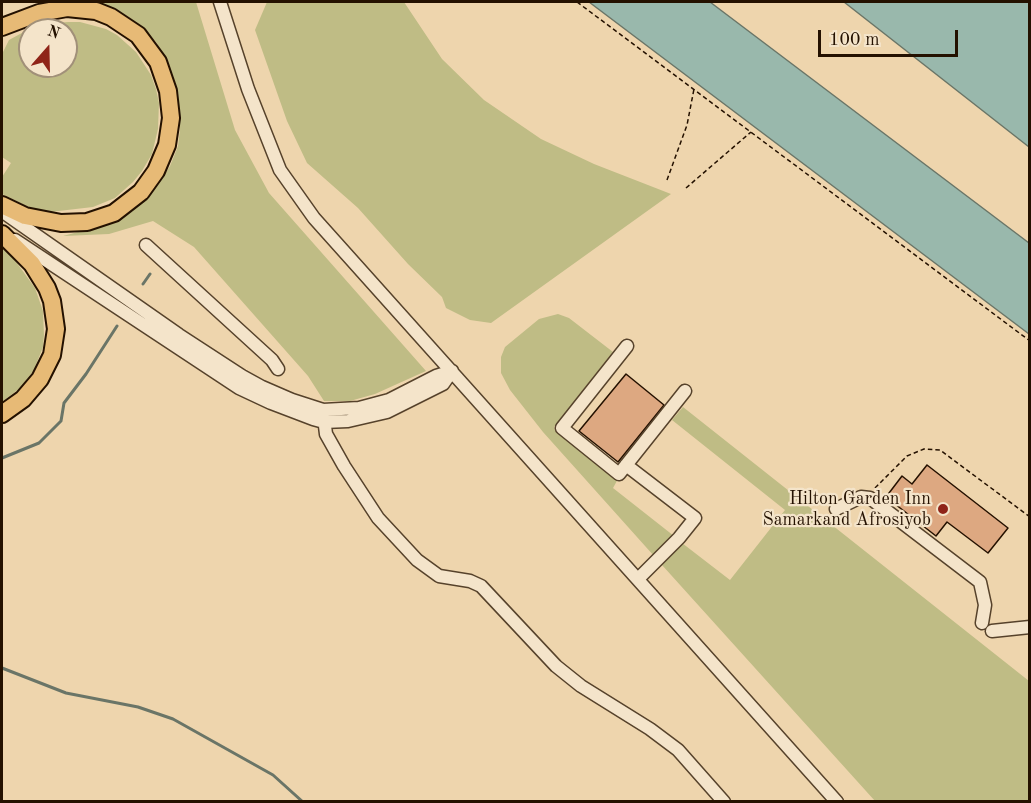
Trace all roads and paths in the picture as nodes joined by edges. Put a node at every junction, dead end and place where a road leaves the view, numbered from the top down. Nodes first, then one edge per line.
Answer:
1 (220, 2) edge
2 (577, 2) edge
3 (2, 27) edge
4 (694, 89) junction
5 (751, 132) junction
6 (667, 180) dead end
7 (686, 188) dead end
8 (2, 205) edge
9 (2, 210) edge
10 (2, 232) edge
11 (146, 245) dead end
12 (1029, 341) edge
13 (627, 346) dead end
14 (278, 369) dead end
15 (452, 371) junction
16 (685, 391) dead end
17 (2, 414) edge
18 (323, 416) junction
19 (626, 465) junction
20 (867, 498) junction
21 (836, 509) dead end
22 (1029, 516) edge
23 (638, 579) junction
24 (1029, 627) edge
25 (724, 801) edge
26 (837, 801) edge

1 - 15 street
2 - 4 path
3 - 8 highway
4 - 5 path
4 - 6 path
5 - 7 path
5 - 12 path
9 - 18 street
10 - 17 highway
10 - 18 street
11 - 14 street
13 - 19 street
15 - 18 street
15 - 23 street
16 - 19 street
18 - 25 street
19 - 23 street
20 - 21 street
20 - 22 path
20 - 24 street
23 - 26 street

